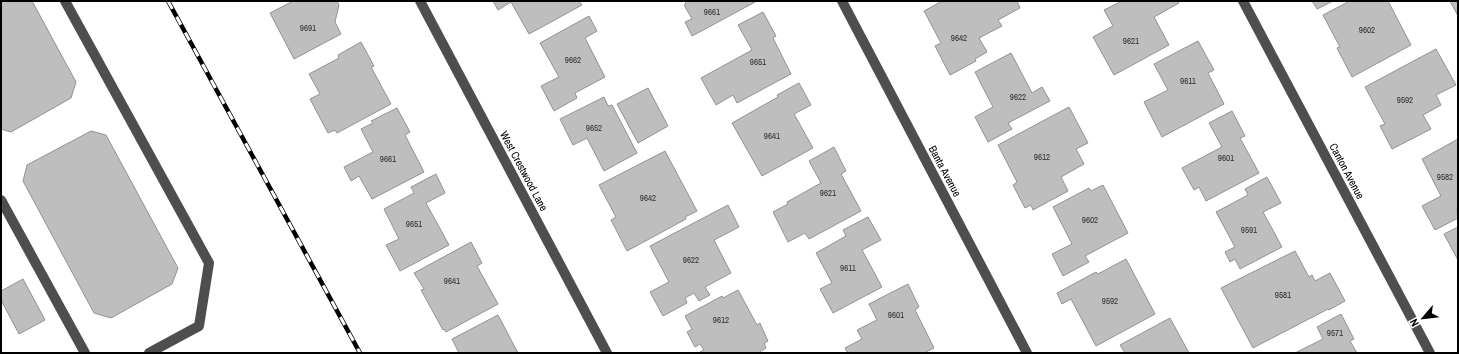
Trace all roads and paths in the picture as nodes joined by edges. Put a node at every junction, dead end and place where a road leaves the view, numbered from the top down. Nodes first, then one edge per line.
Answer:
1 (65, 1) edge
2 (420, 1) edge
3 (842, 1) edge
4 (1243, 1) edge
5 (1, 200) edge
6 (161, 350) edge
7 (85, 353) edge
8 (148, 353) edge
9 (607, 353) edge
10 (1027, 353) edge
11 (1430, 353) edge

1 - 6 street
2 - 9 street, West Crestwood Lane
3 - 10 street, Banta Avenue
4 - 11 street, Canton Avenue
5 - 7 street
6 - 8 street

